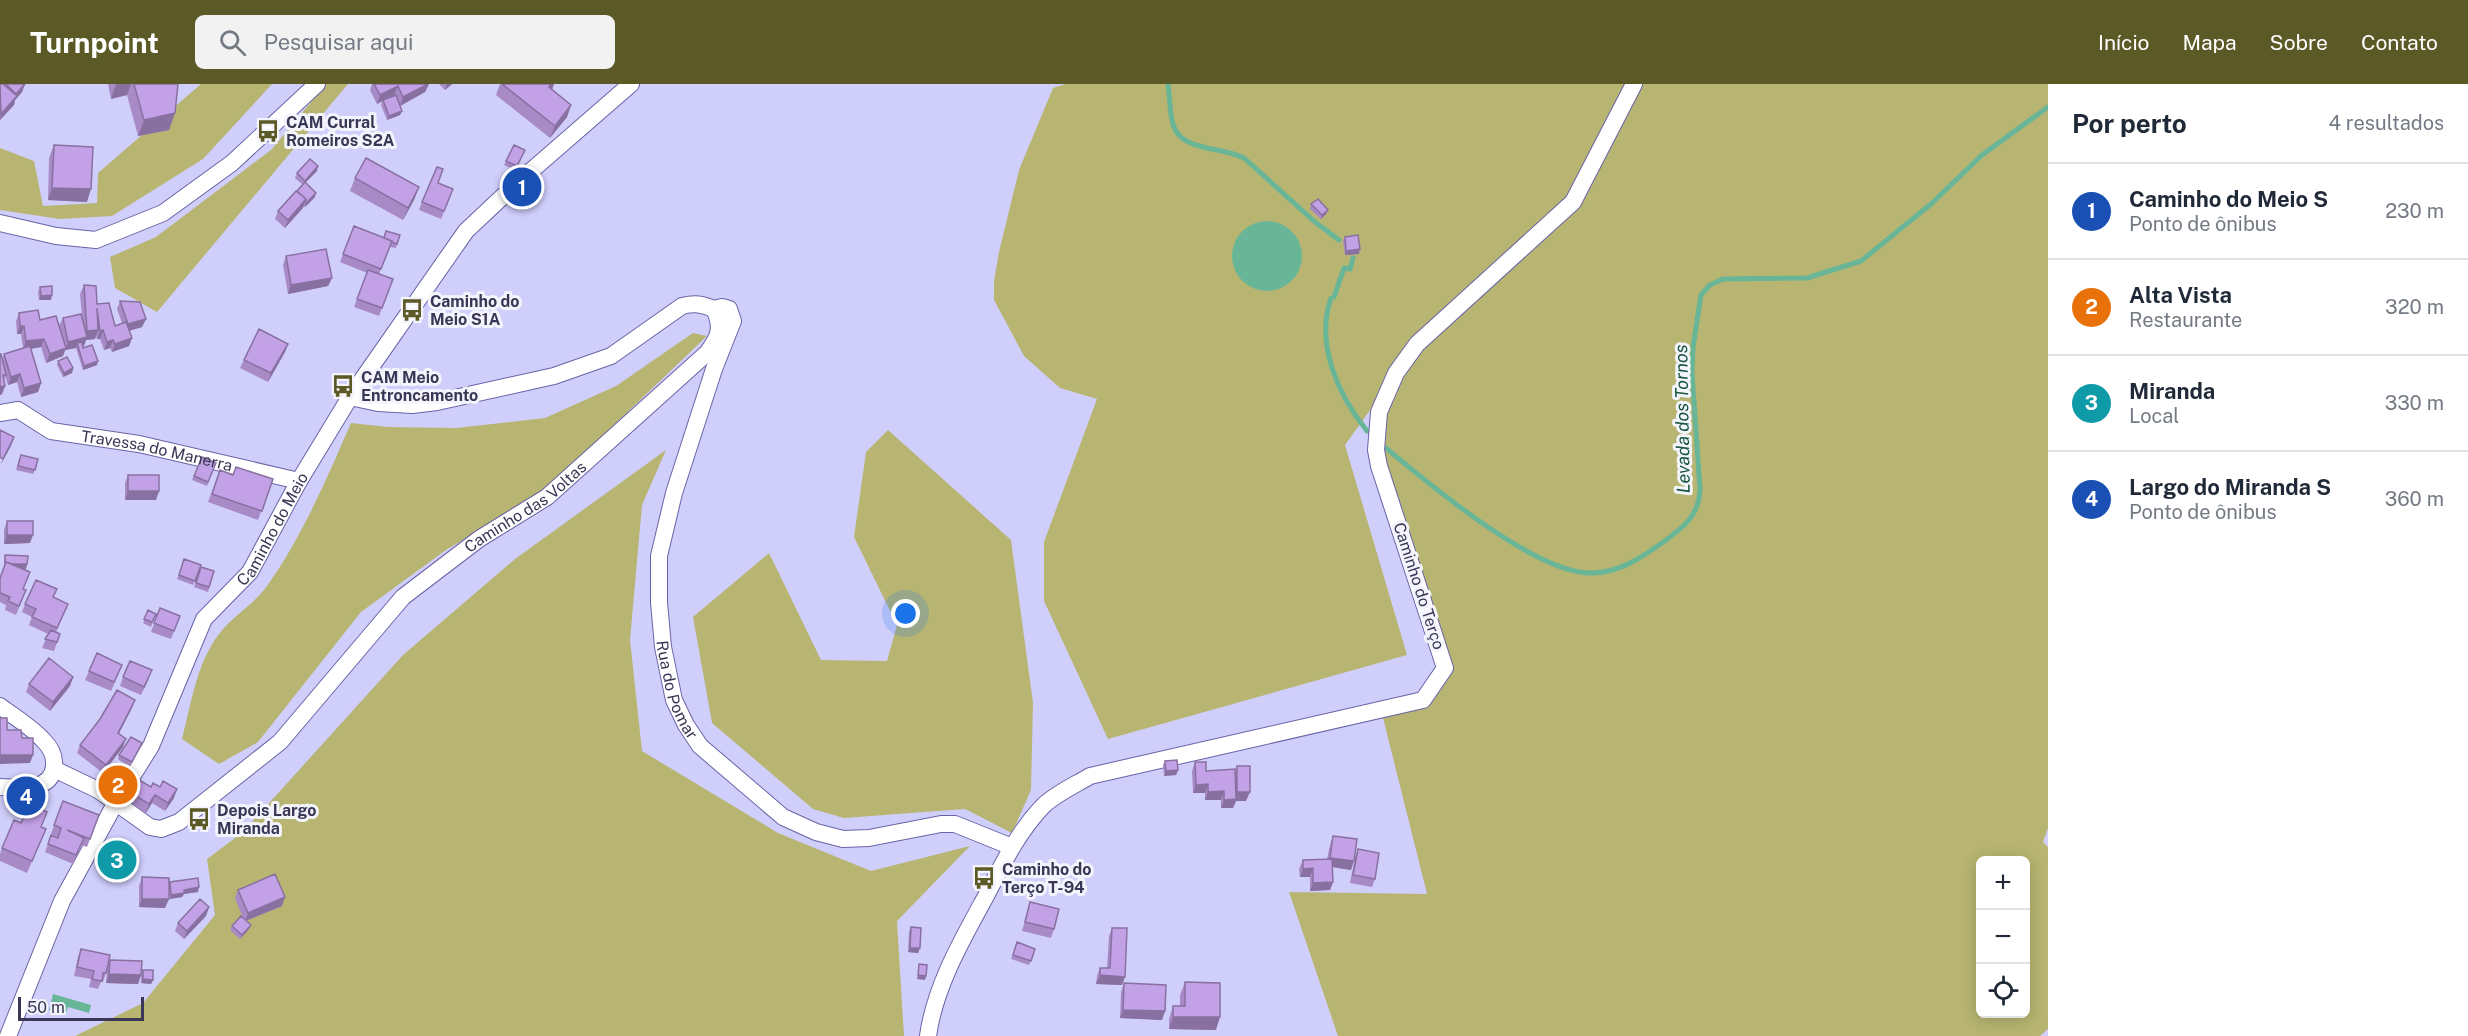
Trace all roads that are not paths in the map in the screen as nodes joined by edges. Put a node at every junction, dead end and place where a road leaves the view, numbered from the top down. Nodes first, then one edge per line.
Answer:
1 (317, 84) edge
2 (631, 84) edge
3 (1634, 84) edge
4 (0, 223) edge
5 (714, 309) junction
6 (350, 397) junction
7 (0, 413) edge
8 (299, 481) junction
9 (0, 706) edge
10 (54, 769) junction
11 (0, 787) edge
12 (116, 802) junction
13 (1012, 847) junction
14 (8, 1036) edge
15 (928, 1036) edge

1 - 4 street
2 - 6 street, Caminho do Meio
3 - 13 street, Caminho do Terço
5 - 6 street
5 - 12 street, Caminho das Voltas
5 - 13 street, Rua do Pomar
6 - 8 street, Caminho do Meio
7 - 8 street, Travessa do Manerra
8 - 12 street, Caminho do Meio
9 - 10 street
10 - 11 street
10 - 12 street, Caminho das Voltas
12 - 14 street, Caminho do Meio
13 - 15 street, Caminho do Terço

